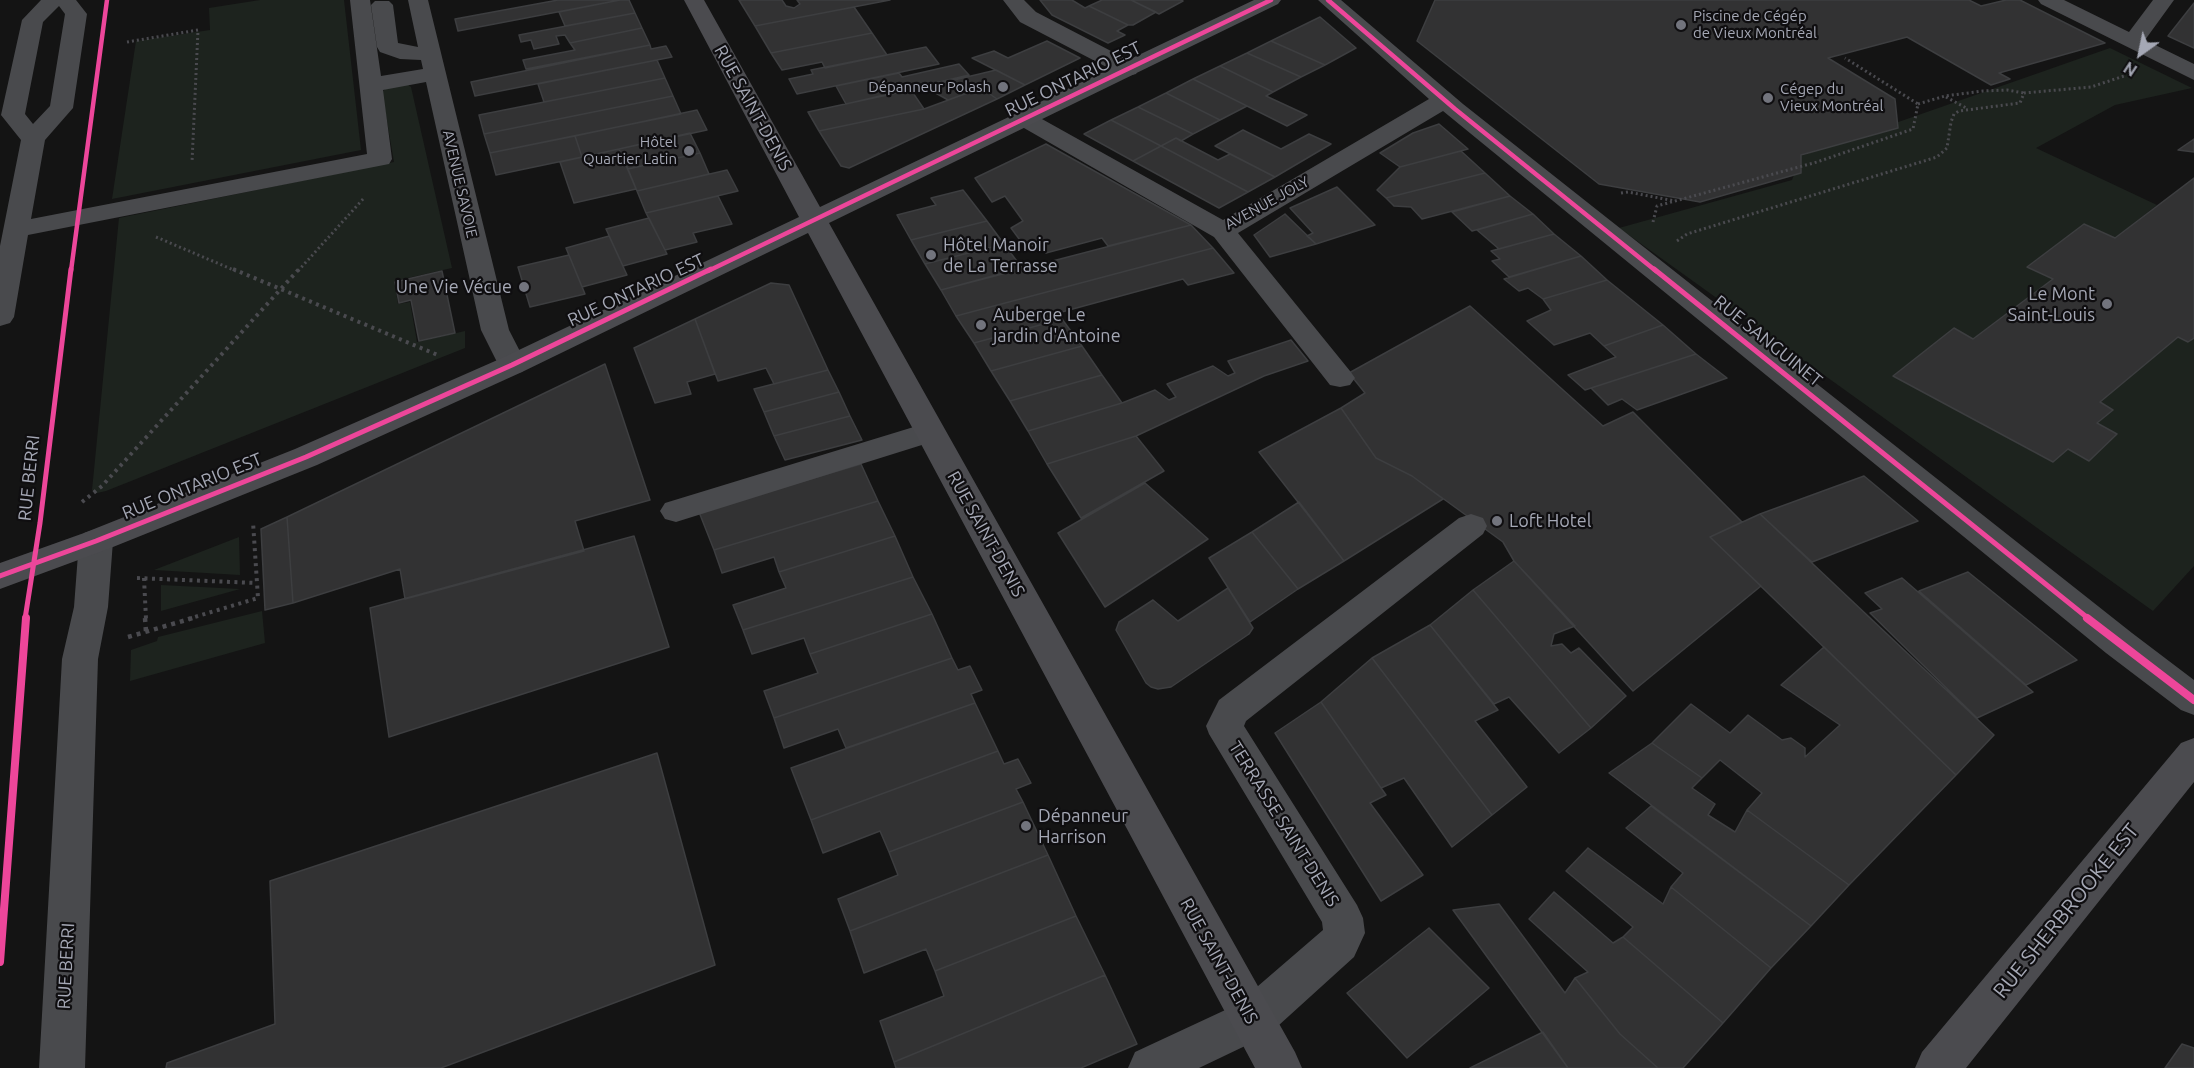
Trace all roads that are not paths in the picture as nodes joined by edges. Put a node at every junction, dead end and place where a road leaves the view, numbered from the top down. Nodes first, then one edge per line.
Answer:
1 (53, 0) edge
2 (65, 0) edge
3 (360, 0) edge
4 (381, 0) edge
5 (418, 0) edge
6 (694, 0) edge
7 (1013, 0) edge
8 (1271, 0) edge
9 (1328, 0) edge
10 (2048, 0) edge
11 (2164, 0) edge
12 (2132, 42) junction
13 (68, 55) junction
14 (23, 63) junction
15 (432, 64) junction
16 (0, 67) edge
17 (1128, 69) junction
18 (2194, 73) edge
19 (371, 85) junction
20 (1444, 100) junction
21 (1025, 119) junction
22 (33, 140) junction
23 (814, 221) junction
24 (16, 230) junction
25 (1223, 231) junction
26 (0, 317) edge
27 (512, 365) junction
28 (1340, 378) dead end
29 (930, 432) junction
30 (676, 511) dead end
31 (1472, 526) dead end
32 (96, 542) junction
33 (0, 576) edge
34 (2194, 700) edge
35 (2194, 754) edge
36 (1252, 1020) junction
37 (62, 1068) edge
38 (1151, 1068) edge
39 (1279, 1068) edge
40 (1938, 1068) edge

1 - 14 street
2 - 13 street
3 - 19 street
4 - 15 street
5 - 15 street, AVENUE SAVOIE
6 - 23 main road, RUE SAINT-DENIS
7 - 17 street
8 - 17 main road, RUE ONTARIO EST
9 - 20 street, RUE SANGUINET
10 - 12 street
11 - 12 street
12 - 18 street
13 - 14 street
13 - 22 street
14 - 16 street
14 - 22 street
15 - 19 street
15 - 27 street, AVENUE SAVOIE
17 - 21 main road, RUE ONTARIO EST
19 - 24 street
20 - 25 street, AVENUE JOLY
20 - 34 street, RUE SANGUINET
21 - 23 main road, RUE ONTARIO EST
21 - 25 street, AVENUE JOLY
22 - 24 street
23 - 27 main road, RUE ONTARIO EST
23 - 29 main road, RUE SAINT-DENIS
24 - 26 street
25 - 28 street
27 - 32 main road, RUE ONTARIO EST
29 - 30 street
29 - 36 main road, RUE SAINT-DENIS
31 - 36 street, TERRASSE SAINT-DENIS
32 - 33 main road, RUE ONTARIO EST
32 - 37 street, RUE BERRI
35 - 40 main road, RUE SHERBROOKE EST
36 - 38 street
36 - 39 main road, RUE SAINT-DENIS

